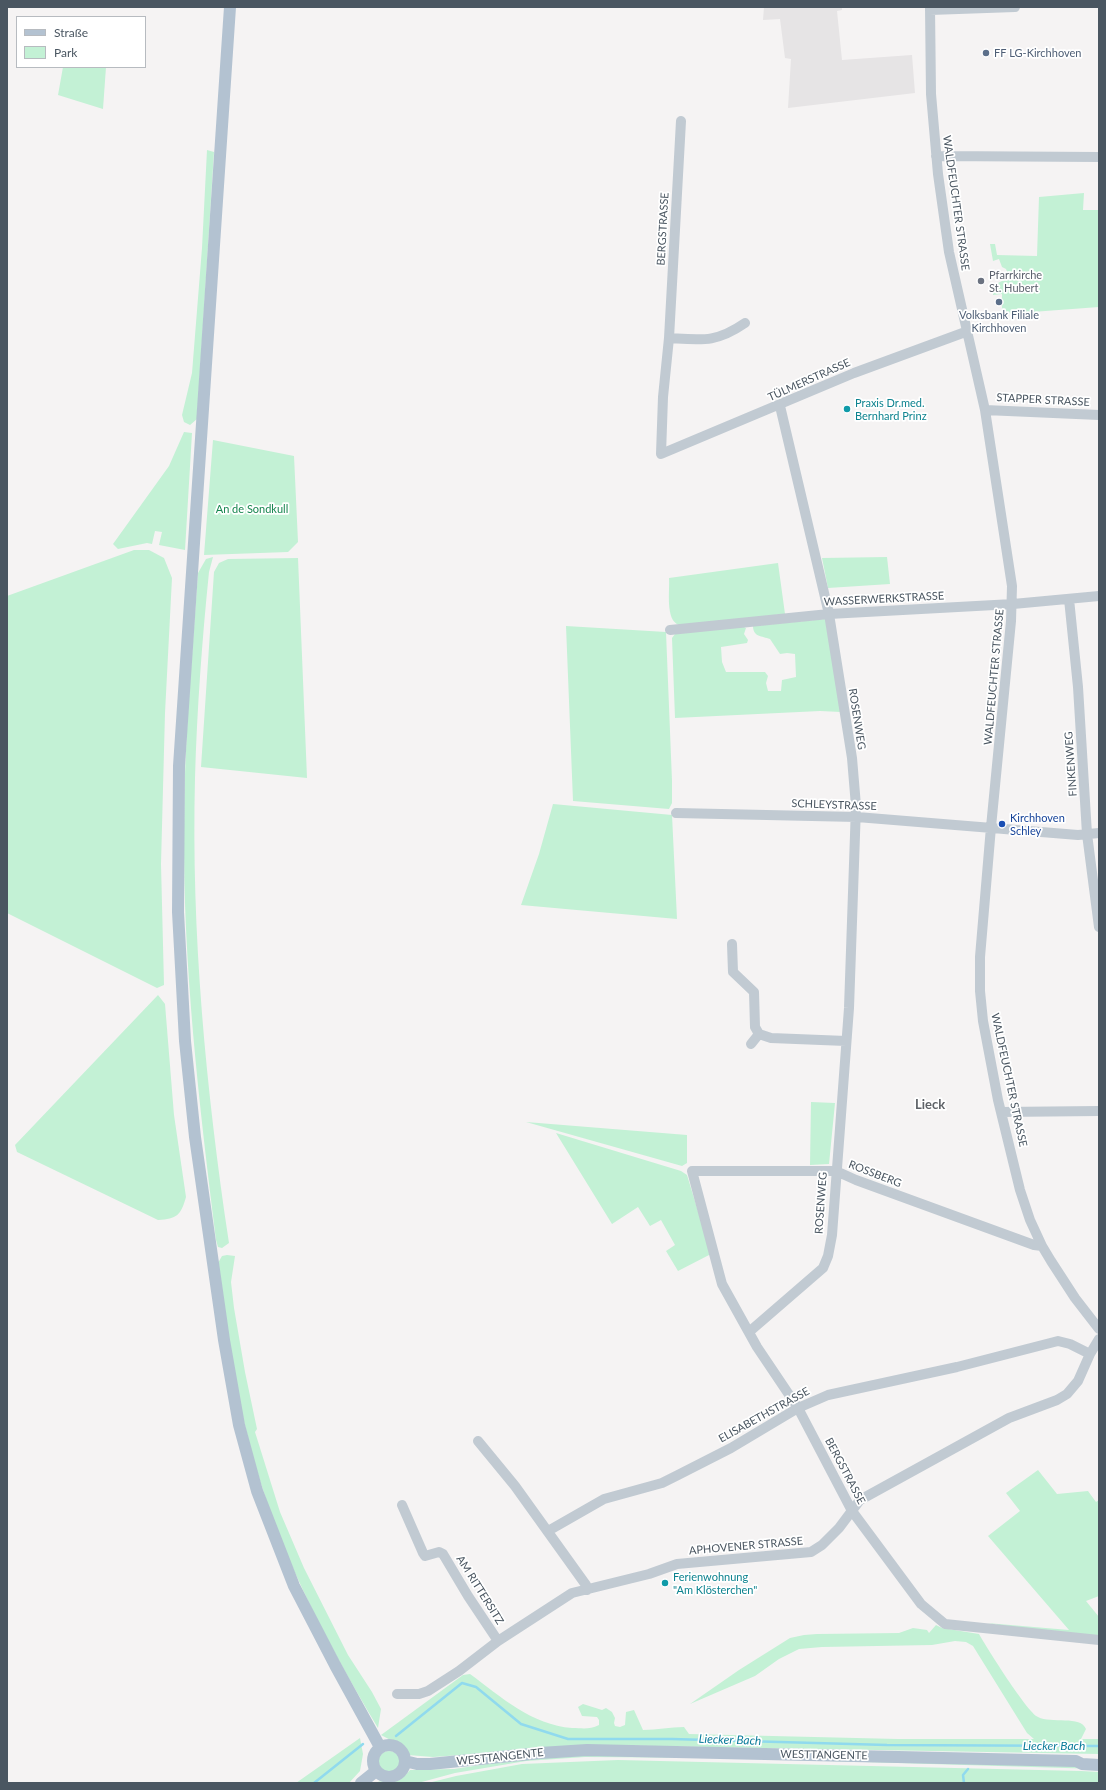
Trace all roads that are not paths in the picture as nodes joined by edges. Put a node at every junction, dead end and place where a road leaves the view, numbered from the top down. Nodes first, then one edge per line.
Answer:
1 (230, 7) edge
2 (1015, 7) edge
3 (930, 8) edge
4 (681, 121) dead end
5 (936, 156) junction
6 (1099, 157) edge
7 (745, 323) dead end
8 (968, 331) junction
9 (669, 338) junction
10 (780, 406) junction
11 (985, 410) junction
12 (1099, 415) edge
13 (662, 454) joint
14 (1099, 596) edge
15 (1069, 599) junction
16 (1012, 604) junction
17 (829, 614) junction
18 (670, 630) dead end
19 (676, 813) dead end
20 (857, 817) junction
21 (991, 827) junction
22 (1099, 833) edge
23 (1087, 834) junction
24 (1099, 927) edge
25 (732, 944) dead end
26 (759, 1034) junction
27 (846, 1041) junction
28 (751, 1044) dead end
29 (1099, 1110) edge
30 (1001, 1112) junction
31 (692, 1171) joint
32 (836, 1171) junction
33 (1042, 1246) junction
34 (1099, 1328) edge
35 (749, 1332) junction
36 (1099, 1339) edge
37 (1090, 1354) junction
38 (798, 1408) junction
39 (478, 1441) dead end
40 (402, 1505) dead end
41 (852, 1511) junction
42 (548, 1532) junction
43 (587, 1590) junction
44 (1099, 1640) edge
45 (498, 1641) junction
46 (397, 1694) dead end
47 (380, 1747) junction
48 (1099, 1758) edge
49 (405, 1761) junction
50 (1076, 1761) junction
51 (1099, 1765) edge
52 (376, 1771) junction
53 (361, 1783) edge

1 - 47 main road
2 - 3 street
3 - 5 street, WALDFEUCHTER STRASSE
4 - 9 street, BERGSTRASSE
5 - 6 street
5 - 8 street, WALDFEUCHTER STRASSE
7 - 9 street
8 - 10 street, TÜLMERSTRASSE
8 - 11 street, WALDFEUCHTER STRASSE
9 - 13 street, BERGSTRASSE
10 - 13 street, TÜLMERSTRASSE
10 - 17 street, ROSENWEG
11 - 12 street, STAPPER STRASSE
11 - 16 street, WALDFEUCHTER STRASSE
14 - 15 street, WASSERWERKSTRASSE
15 - 16 street, WASSERWERKSTRASSE
15 - 23 street, FINKENWEG
16 - 17 street, WASSERWERKSTRASSE
16 - 21 street, WALDFEUCHTER STRASSE
17 - 18 street, WASSERWERKSTRASSE
17 - 20 street, ROSENWEG
19 - 20 street, SCHLEYSTRASSE
20 - 21 street, SCHLEYSTRASSE
20 - 27 street, ROSENWEG
21 - 23 street, SCHLEYSTRASSE
21 - 30 street, WALDFEUCHTER STRASSE
22 - 23 street, SCHLEYSTRASSE
23 - 24 street, FINKENWEG
25 - 26 street
26 - 27 street
26 - 28 street
27 - 32 street, ROSENWEG
29 - 30 street
30 - 33 street, WALDFEUCHTER STRASSE
31 - 32 street, ROSSBERG
31 - 35 street, BERGSTRASSE
32 - 33 street, ROSSBERG
32 - 35 street, ROSENWEG
33 - 34 street, WALDFEUCHTER STRASSE
35 - 38 street, BERGSTRASSE
36 - 37 street, APHOVENER STRASSE
37 - 38 street, ELISABETHSTRASSE
37 - 41 street, APHOVENER STRASSE
38 - 41 street, BERGSTRASSE
38 - 42 street, ELISABETHSTRASSE
39 - 42 street
40 - 45 street, AM RITTERSITZ
41 - 43 street, APHOVENER STRASSE
41 - 44 street, BERGSTRASSE
42 - 43 street
43 - 45 street, APHOVENER STRASSE
45 - 46 street, APHOVENER STRASSE
47 - 49 main road
47 - 52 main road
48 - 50 main road
49 - 50 main road, WESTTANGENTE
49 - 52 main road
50 - 51 main road, WESTTANGENTE
52 - 53 main road

